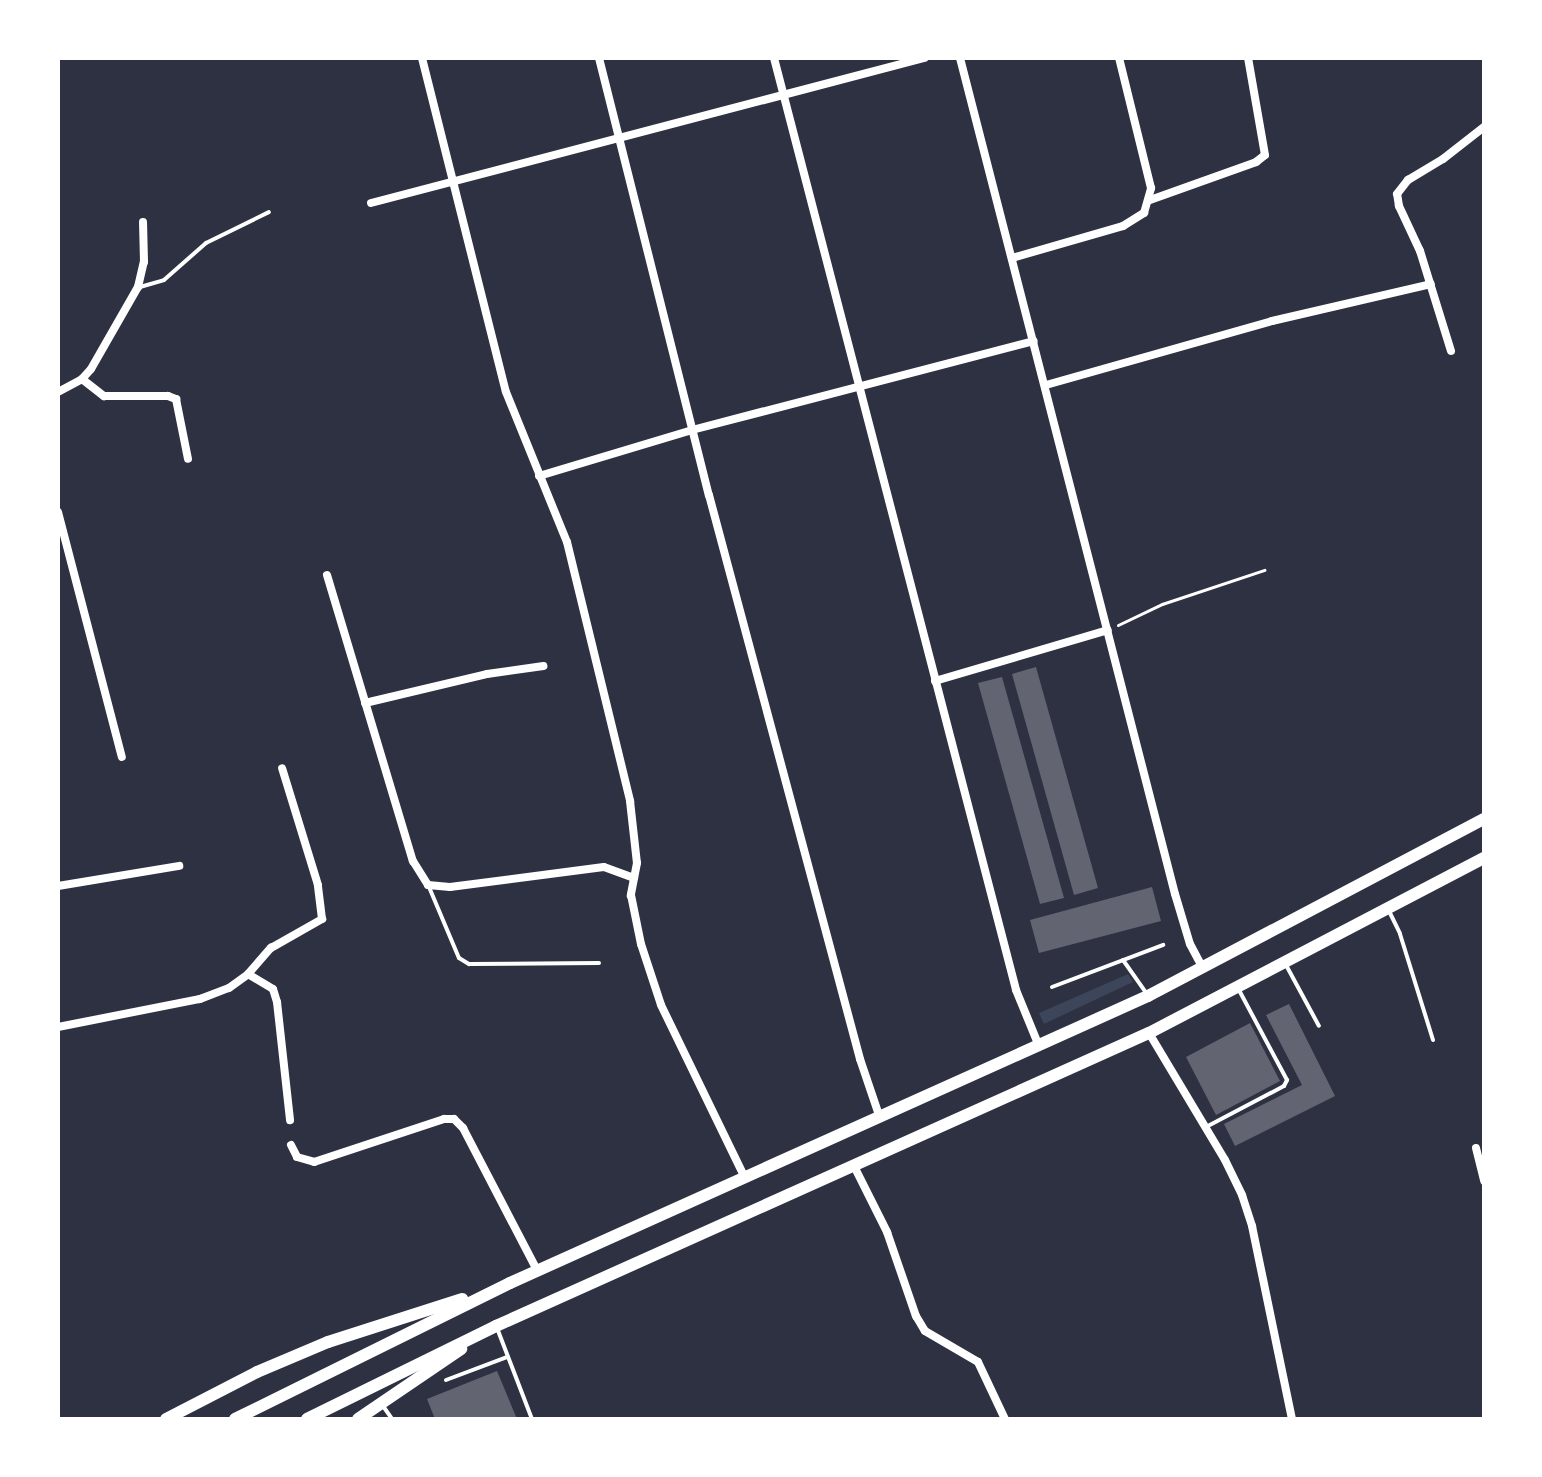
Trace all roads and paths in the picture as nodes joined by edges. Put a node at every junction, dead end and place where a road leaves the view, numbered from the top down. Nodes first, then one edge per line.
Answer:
1 (422, 58) edge
2 (599, 58) edge
3 (774, 58) edge
4 (924, 58) edge
5 (960, 58) edge
6 (1119, 58) edge
7 (1248, 58) edge
8 (784, 96) junction
9 (1484, 127) edge
10 (620, 140) junction
11 (455, 183) junction
12 (1150, 200) junction
13 (371, 203) dead end
14 (269, 212) dead end
15 (143, 222) dead end
16 (1012, 258) junction
17 (1431, 284) junction
18 (138, 287) junction
19 (1034, 341) junction
20 (1451, 351) dead end
21 (82, 379) junction
22 (1046, 385) junction
23 (858, 386) junction
24 (58, 392) edge
25 (692, 430) junction
26 (188, 459) dead end
27 (539, 476) junction
28 (58, 512) edge
29 (1264, 570) dead end
30 (327, 575) dead end
31 (1108, 630) junction
32 (543, 666) dead end
33 (935, 681) junction
34 (365, 703) junction
35 (122, 757) dead end
36 (282, 768) dead end
37 (1484, 819) edge
38 (1484, 858) edge
39 (179, 866) dead end
40 (634, 878) junction
41 (428, 885) junction
42 (58, 886) edge
43 (1388, 909) junction
44 (1163, 945) dead end
45 (1123, 960) junction
46 (599, 963) dead end
47 (1285, 963) junction
48 (1203, 968) junction
49 (248, 974) junction
50 (1052, 987) dead end
51 (1238, 988) junction
52 (1148, 996) junction
53 (1319, 1026) dead end
54 (58, 1027) edge
55 (1149, 1033) junction
56 (1433, 1040) dead end
57 (1039, 1046) junction
58 (880, 1118) junction
59 (290, 1120) dead end
60 (1206, 1127) junction
61 (291, 1145) dead end
62 (1476, 1148) dead end
63 (855, 1168) junction
64 (745, 1178) junction
65 (1484, 1181) edge
66 (537, 1270) junction
67 (510, 1283) junction
68 (496, 1326) junction
69 (507, 1357) junction
70 (446, 1380) dead end
71 (382, 1404) junction
72 (166, 1419) edge
73 (235, 1419) edge
74 (307, 1419) edge
75 (358, 1419) edge
76 (392, 1419) edge
77 (532, 1419) edge
78 (1005, 1419) edge
79 (1292, 1419) edge

1 - 11 street
2 - 10 street
3 - 8 street
4 - 8 street
5 - 16 street
6 - 12 street
7 - 12 street
8 - 10 street
8 - 23 street
9 - 17 street
10 - 11 street
10 - 25 street
11 - 13 street
11 - 27 street
12 - 16 street
14 - 18 lane
15 - 18 street
16 - 19 street
17 - 20 street
17 - 22 street
18 - 21 street
19 - 22 street
19 - 23 street
21 - 24 street
21 - 26 street
22 - 31 street
23 - 25 street
23 - 33 street
25 - 27 street
25 - 58 street
27 - 40 street
28 - 35 street
29 - 31 path
30 - 34 street
31 - 33 street
31 - 48 street
32 - 34 street
33 - 57 street
34 - 41 street
36 - 49 street
37 - 48 highway
38 - 43 highway
39 - 42 street
40 - 41 street
40 - 64 street
41 - 46 lane
43 - 47 highway
43 - 56 lane
44 - 45 lane
45 - 50 lane
45 - 52 lane
47 - 51 highway
47 - 53 lane
48 - 52 highway
49 - 54 street
49 - 59 street
51 - 55 highway
51 - 60 lane
52 - 57 highway
55 - 60 street
55 - 63 highway
57 - 58 highway
58 - 64 highway
60 - 79 street
61 - 66 street
62 - 65 street
63 - 68 highway
63 - 78 street
64 - 66 highway
66 - 67 highway
67 - 72 highway
67 - 73 highway
68 - 69 lane
68 - 71 highway
68 - 74 highway
69 - 70 lane
69 - 77 lane
71 - 75 highway
71 - 76 lane

